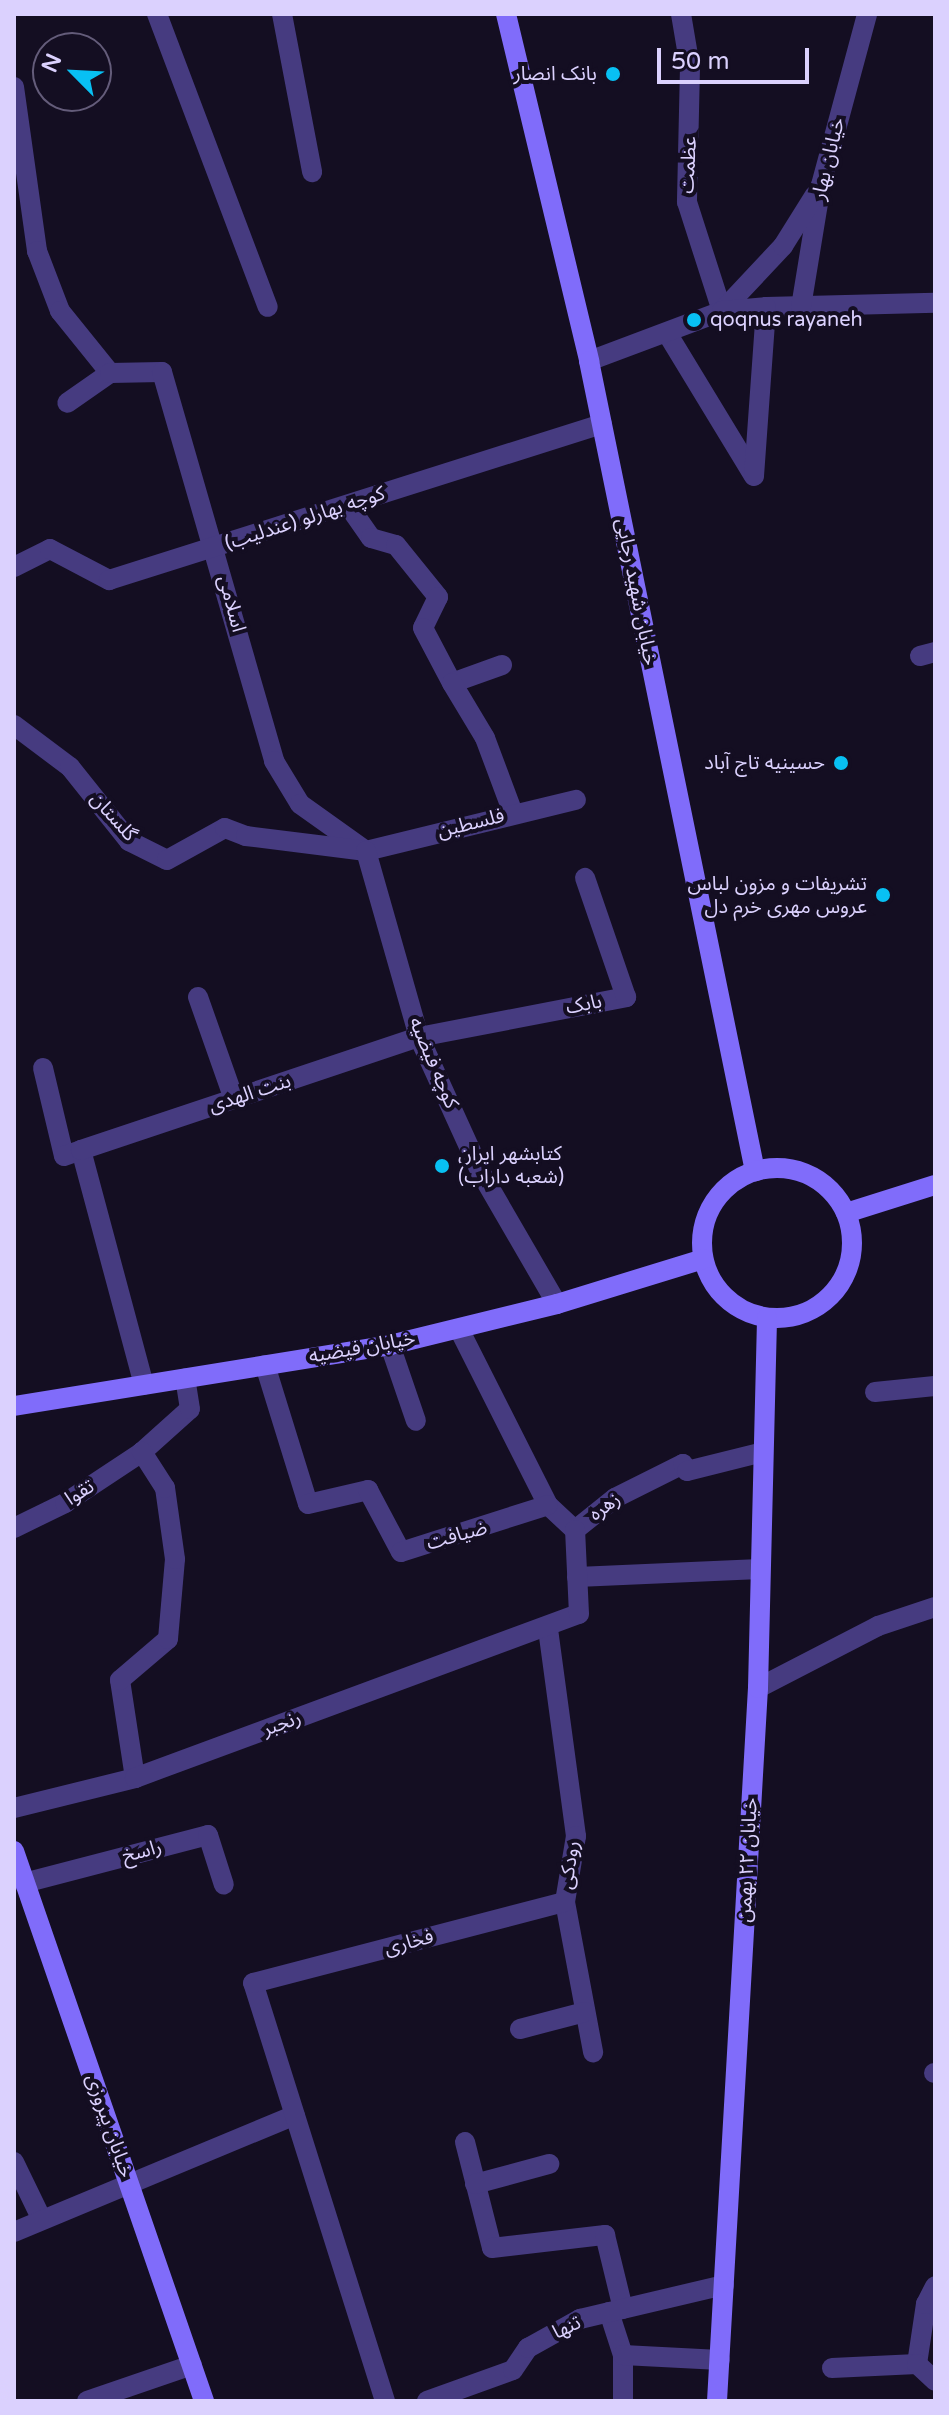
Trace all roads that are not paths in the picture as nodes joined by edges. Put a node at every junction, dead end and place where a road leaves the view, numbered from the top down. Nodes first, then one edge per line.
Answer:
1 (157, 14) edge
2 (282, 14) edge
3 (506, 14) edge
4 (681, 14) edge
5 (867, 14) edge
6 (14, 87) edge
7 (312, 172) dead end
8 (821, 185) junction
9 (21, 198) edge
10 (935, 303) edge
11 (268, 307) dead end
12 (766, 307) junction
13 (801, 307) junction
14 (722, 311) junction
15 (667, 333) junction
16 (589, 361) junction
17 (110, 373) junction
18 (67, 403) dead end
19 (602, 424) junction
20 (348, 505) junction
21 (216, 547) junction
22 (14, 567) edge
23 (502, 665) dead end
24 (452, 683) junction
25 (14, 725) edge
26 (576, 800) dead end
27 (513, 813) junction
28 (366, 851) junction
29 (585, 878) dead end
30 (198, 997) dead end
31 (419, 1037) junction
32 (43, 1068) dead end
33 (234, 1099) junction
34 (81, 1150) junction
35 (755, 1171) junction
36 (935, 1185) edge
37 (846, 1213) junction
38 (703, 1259) junction
39 (557, 1304) junction
40 (767, 1318) junction
41 (459, 1329) junction
42 (390, 1345) junction
43 (265, 1365) junction
44 (185, 1378) junction
45 (144, 1385) junction
46 (935, 1386) edge
47 (875, 1392) dead end
48 (14, 1406) edge
49 (416, 1421) dead end
50 (142, 1452) junction
51 (763, 1452) junction
52 (548, 1505) junction
53 (14, 1528) edge
54 (575, 1530) junction
55 (760, 1569) junction
56 (577, 1577) junction
57 (935, 1607) edge
58 (548, 1629) junction
59 (758, 1688) junction
60 (135, 1778) junction
61 (14, 1808) edge
62 (14, 1851) edge
63 (24, 1883) junction
64 (224, 1885) dead end
65 (565, 1902) junction
66 (585, 2012) junction
67 (520, 2029) dead end
68 (593, 2052) dead end
69 (295, 2115) junction
70 (465, 2142) dead end
71 (14, 2162) edge
72 (549, 2164) dead end
73 (128, 2181) junction
74 (475, 2184) junction
75 (42, 2220) junction
76 (14, 2232) edge
77 (724, 2285) junction
78 (935, 2286) edge
79 (616, 2311) junction
80 (623, 2355) junction
81 (720, 2360) junction
82 (917, 2364) junction
83 (192, 2365) junction
84 (832, 2368) dead end
85 (935, 2381) edge
86 (87, 2401) edge
87 (204, 2401) edge
88 (385, 2401) edge
89 (427, 2401) edge
90 (623, 2401) edge
91 (717, 2401) edge

1 - 11 street
2 - 7 street
3 - 16 main road, خیابان شهید رجایی
4 - 14 street, عظمت
5 - 8 street, خیابان بهار
6 - 9 street
8 - 13 street, خیابان بهار
8 - 14 street
9 - 17 street
10 - 13 street
12 - 13 street
12 - 14 street
12 - 15 street
14 - 15 street
15 - 16 street
16 - 19 main road, خیابان شهید رجایی
17 - 18 street
17 - 21 street, اسلامی
19 - 20 street, کوچه بهارلو (عندلیب)
19 - 35 main road, خیابان شهید رجایی
20 - 21 street, کوچه بهارلو (عندلیب)
20 - 24 street
21 - 22 street, کوچه بهارلو (عندلیب)
21 - 28 street, اسلامی
23 - 24 street
24 - 27 street
25 - 28 street, گلستان
26 - 27 street, فلسطین
27 - 28 street, فلسطین
28 - 31 street, کوچه فیضیه
29 - 31 street, بابک
30 - 33 street
31 - 33 street, بنت الهدی
31 - 39 street, کوچه فیضیه
32 - 34 street
33 - 34 street, بنت الهدی
34 - 45 street
35 - 37 main road
35 - 38 main road
36 - 37 main road
37 - 40 main road
38 - 39 main road, خیابان فیضیه
38 - 40 main road
39 - 41 main road, خیابان فیضیه
40 - 51 main road, خیابان ۲۲ بهمن
41 - 42 main road, خیابان فیضیه
41 - 52 street, زهره
42 - 43 main road, خیابان فیضیه
42 - 49 street
43 - 44 main road, خیابان فیضیه
43 - 52 street, ضیافت
44 - 45 main road, خیابان فیضیه
44 - 50 street, تقوا
45 - 48 main road, خیابان فیضیه
46 - 47 street
50 - 53 street, تقوا
50 - 60 street
51 - 54 street, زهره
51 - 55 main road, خیابان ۲۲ بهمن
52 - 54 street, زهره
54 - 56 street
55 - 56 street
55 - 59 main road, خیابان ۲۲ بهمن
56 - 58 street, رنجبر
57 - 59 street
58 - 60 street, رنجبر
58 - 65 street, رودکی
59 - 77 main road, خیابان ۲۲ بهمن
60 - 61 street, رنجبر
62 - 63 main road, خیابان پیروزی
63 - 64 street, راسخ
63 - 73 main road, خیابان پیروزی
65 - 66 street, رودکی
65 - 69 street, فخاری
66 - 67 street
66 - 68 street, رودکی
69 - 73 street
69 - 88 street
70 - 74 street
71 - 75 street
72 - 74 street
73 - 75 street
73 - 83 main road, خیابان پیروزی
74 - 79 street
75 - 76 street
77 - 79 street, تنها
77 - 81 main road, خیابان ۲۲ بهمن
78 - 82 street
79 - 80 street
79 - 89 street, تنها
80 - 81 street
80 - 90 street
81 - 91 main road, خیابان ۲۲ بهمن
82 - 84 street
82 - 85 street
83 - 86 street
83 - 87 main road, خیابان پیروزی

